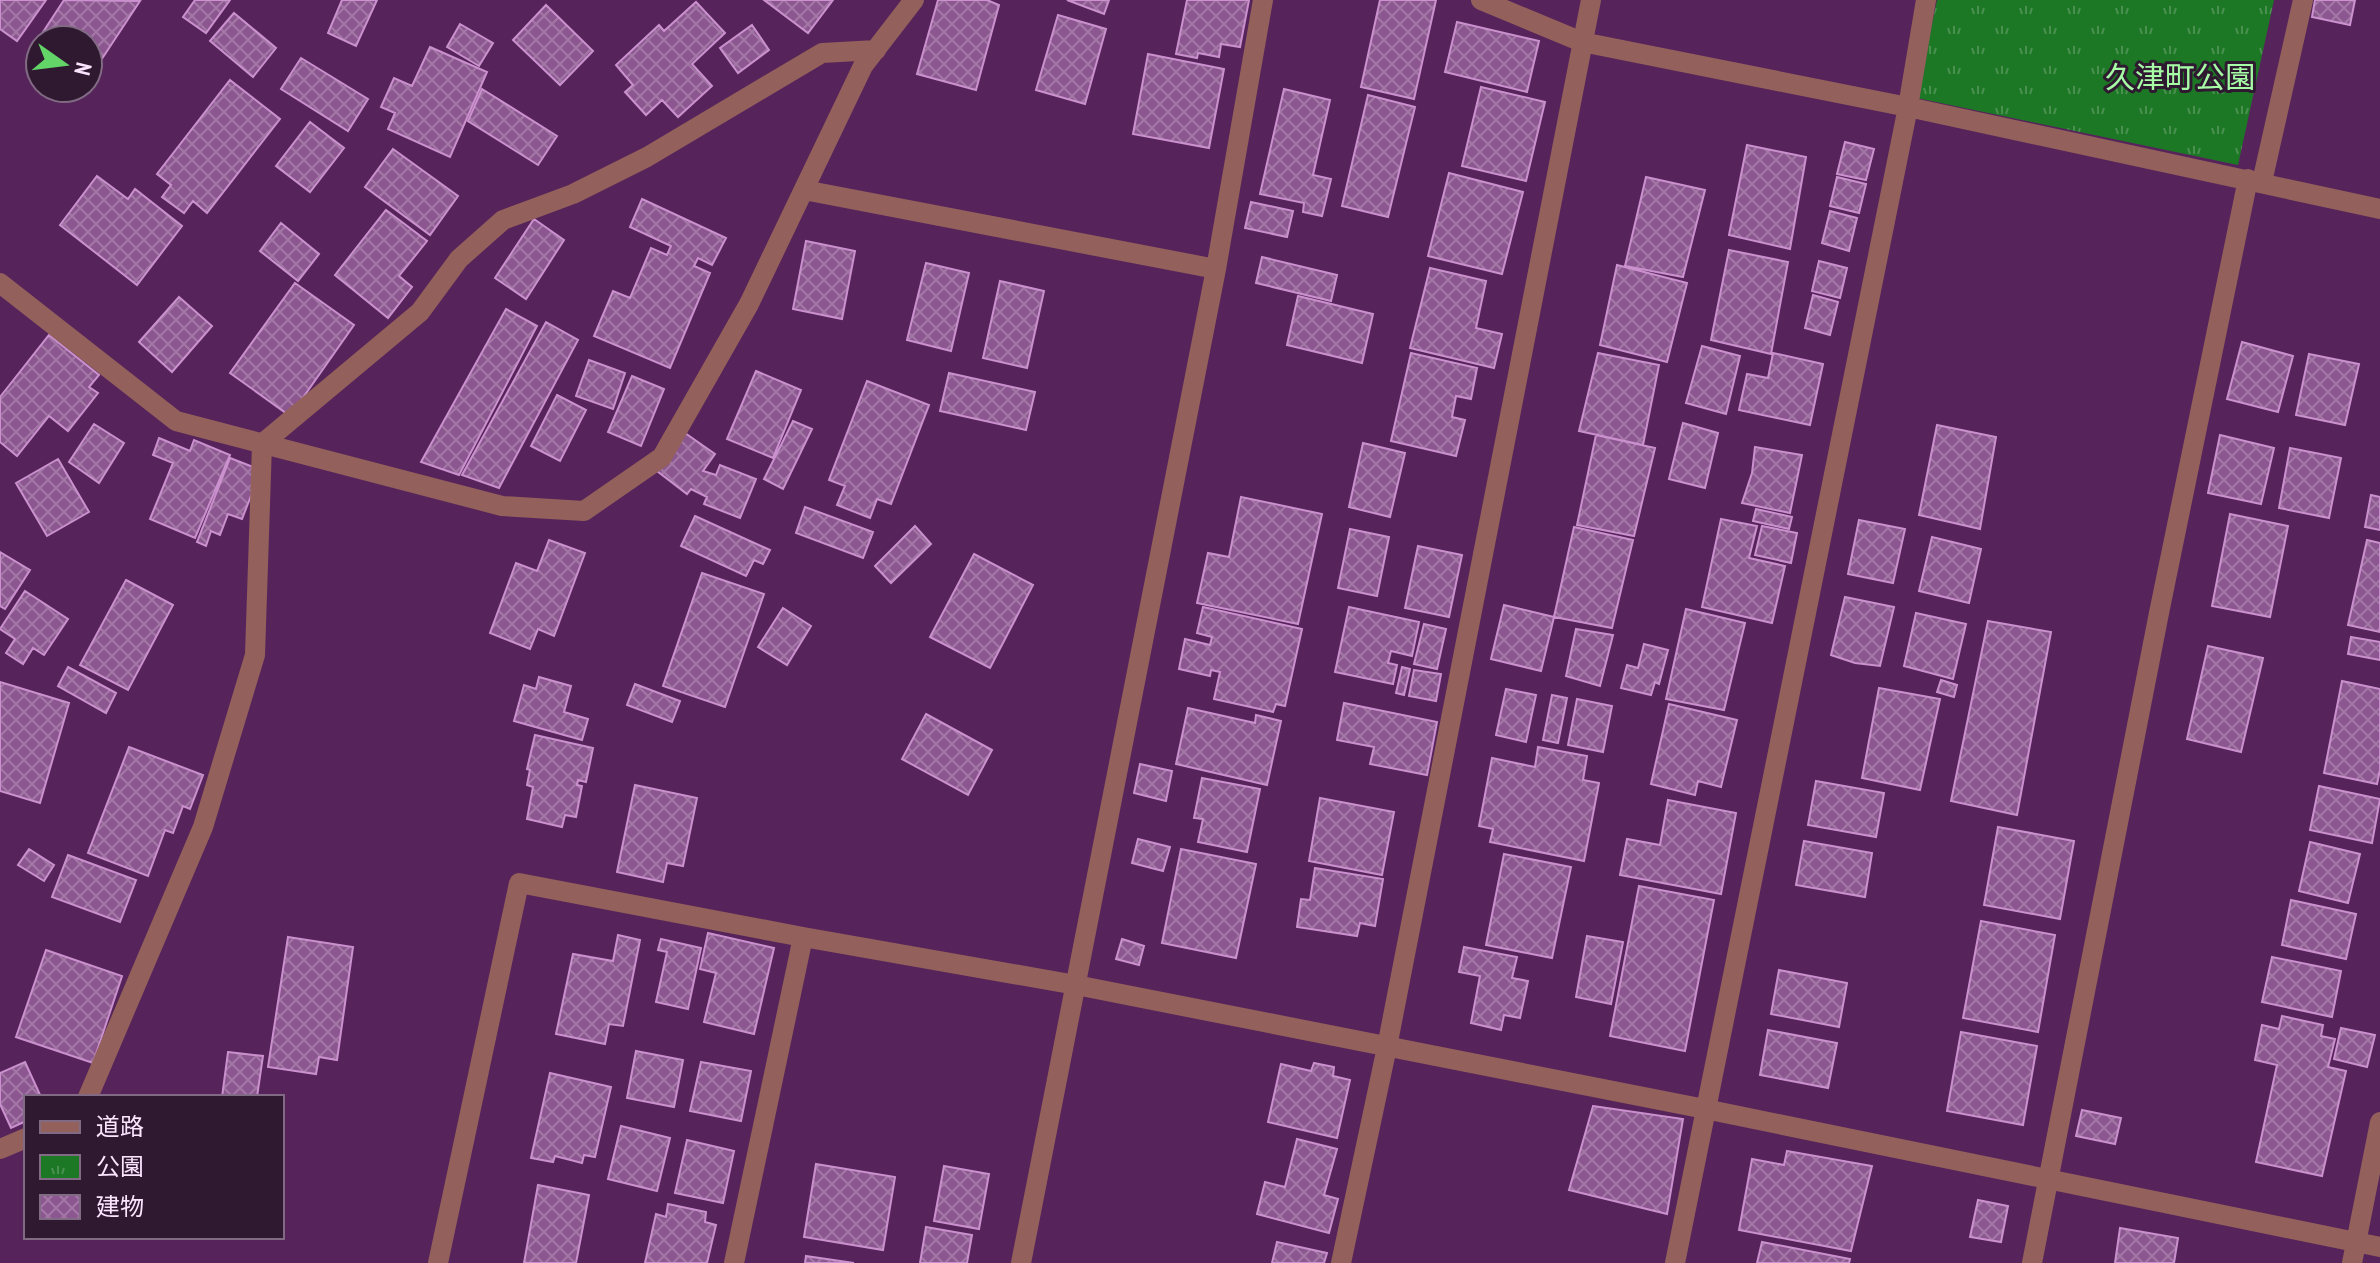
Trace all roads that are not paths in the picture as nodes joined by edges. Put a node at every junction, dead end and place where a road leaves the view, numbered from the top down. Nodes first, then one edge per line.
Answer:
1 (914, 0) edge
2 (1263, 0) edge
3 (1481, 0) edge
4 (1591, 0) edge
5 (1926, 0) edge
6 (2303, 0) edge
7 (1582, 42) junction
8 (876, 50) junction
9 (1908, 107) junction
10 (2255, 181) junction
11 (804, 190) junction
12 (2380, 209) edge
13 (1216, 269) junction
14 (0, 283) edge
15 (262, 444) junction
16 (803, 937) junction
17 (1076, 985) junction
18 (1387, 1047) junction
19 (89, 1095) edge
20 (1705, 1109) junction
21 (2380, 1122) edge
22 (24, 1139) edge
23 (0, 1149) edge
24 (2048, 1179) junction
25 (2356, 1242) junction
26 (2380, 1247) edge
27 (438, 1263) edge
28 (734, 1263) edge
29 (1021, 1263) edge
30 (1341, 1263) edge
31 (1675, 1263) edge
32 (2032, 1263) edge
33 (2352, 1263) edge

1 - 8 street
2 - 13 street
3 - 7 street
4 - 7 street
5 - 9 street
6 - 10 street
7 - 9 street
7 - 18 street
8 - 11 street
8 - 15 street
9 - 10 street
9 - 20 street
10 - 12 street
10 - 24 street
11 - 13 street
11 - 15 street
13 - 17 street
14 - 15 street
15 - 19 street
16 - 17 street
16 - 27 street
16 - 28 street
17 - 18 street
17 - 29 street
18 - 20 street
18 - 30 street
20 - 24 street
20 - 31 street
21 - 25 street
22 - 23 street
24 - 25 street
24 - 32 street
25 - 26 street
25 - 33 street

